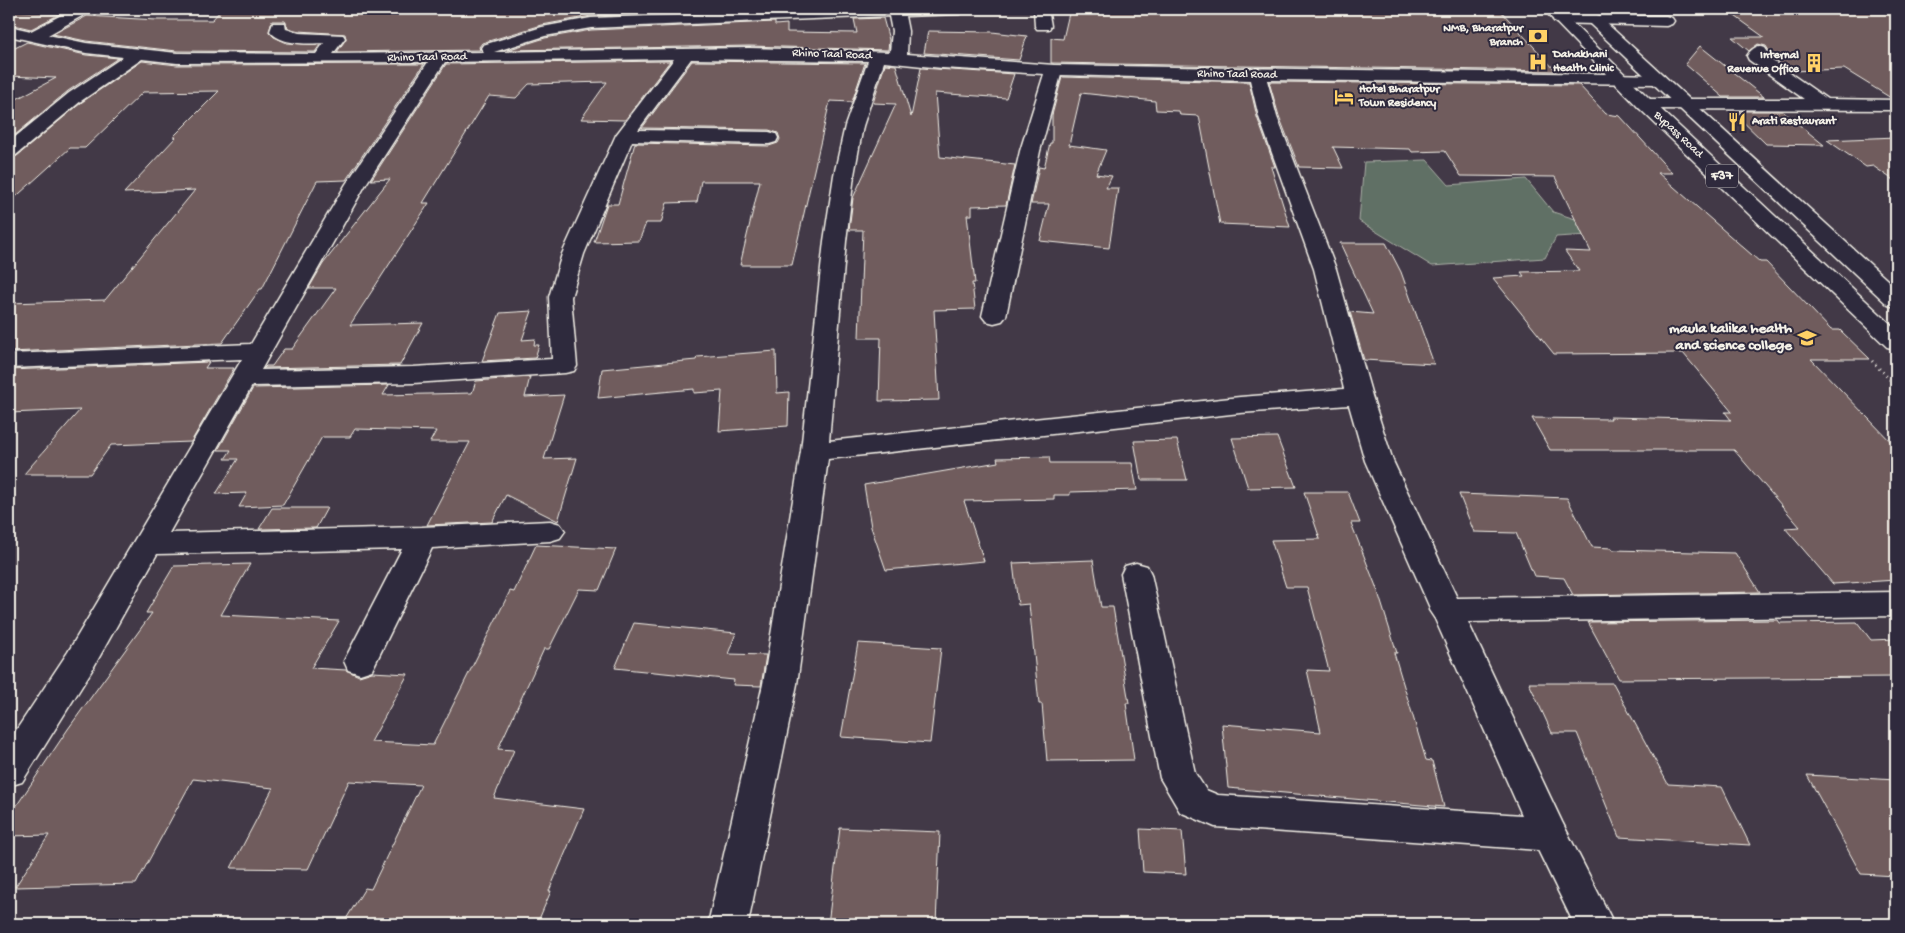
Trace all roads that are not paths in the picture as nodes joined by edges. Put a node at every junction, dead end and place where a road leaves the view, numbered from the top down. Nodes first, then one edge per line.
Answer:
1 (84, 9) edge
2 (959, 9) edge
3 (1041, 9) edge
4 (896, 11) junction
5 (714, 13) edge
6 (1556, 15) edge
7 (1588, 15) edge
8 (1666, 21) dead end
9 (279, 26) dead end
10 (1043, 26) dead end
11 (9, 31) edge
12 (32, 37) junction
13 (1759, 51) dead end
14 (687, 53) junction
15 (139, 54) junction
16 (888, 57) junction
17 (447, 58) junction
18 (320, 59) junction
19 (1054, 70) junction
20 (1257, 76) junction
21 (1620, 78) junction
22 (1657, 79) junction
23 (1645, 104) junction
24 (1686, 104) junction
25 (1822, 104) junction
26 (1896, 105) edge
27 (625, 135) junction
28 (769, 138) dead end
29 (9, 151) edge
30 (1896, 300) edge
31 (994, 316) dead end
32 (1896, 342) edge
33 (260, 351) junction
34 (9, 361) edge
35 (245, 378) junction
36 (1359, 396) junction
37 (815, 451) junction
38 (550, 531) dead end
39 (422, 538) junction
40 (148, 544) junction
41 (1136, 574) dead end
42 (1896, 604) edge
43 (1445, 610) junction
44 (360, 661) dead end
45 (9, 771) edge
46 (1549, 834) junction
47 (728, 924) edge
48 (1594, 924) edge

1 - 12 main road
2 - 4 main road
3 - 10 main road
4 - 5 main road
4 - 16 main road
5 - 17 main road
6 - 7 main road
6 - 21 main road, Bypass Road / F37
7 - 8 main road
7 - 22 main road, Bypass Road / F37
9 - 18 main road
11 - 12 main road, Rhino Taal Road
12 - 15 main road, Rhino Taal Road
13 - 25 main road
14 - 16 main road, Rhino Taal Road
14 - 17 main road, Rhino Taal Road
14 - 27 main road
15 - 18 main road, Rhino Taal Road
15 - 29 main road
16 - 19 main road, Rhino Taal Road
16 - 37 main road
17 - 18 main road, Rhino Taal Road
17 - 33 main road
19 - 20 main road, Rhino Taal Road
19 - 31 main road
20 - 21 main road, Rhino Taal Road
20 - 36 main road
21 - 22 main road, Rhino Taal Road
21 - 23 main road, Bypass Road / F37
22 - 24 main road, Bypass Road / F37
23 - 24 main road
23 - 32 main road, Bypass Road / F37
24 - 25 main road
24 - 30 main road, Bypass Road / F37
25 - 26 main road
27 - 28 main road
27 - 35 main road
33 - 34 main road
33 - 35 main road
35 - 40 main road
36 - 37 main road
36 - 43 main road
37 - 47 main road
38 - 39 main road
39 - 40 main road
39 - 44 main road
40 - 45 main road
41 - 46 main road
42 - 43 main road
43 - 46 main road
46 - 48 main road

